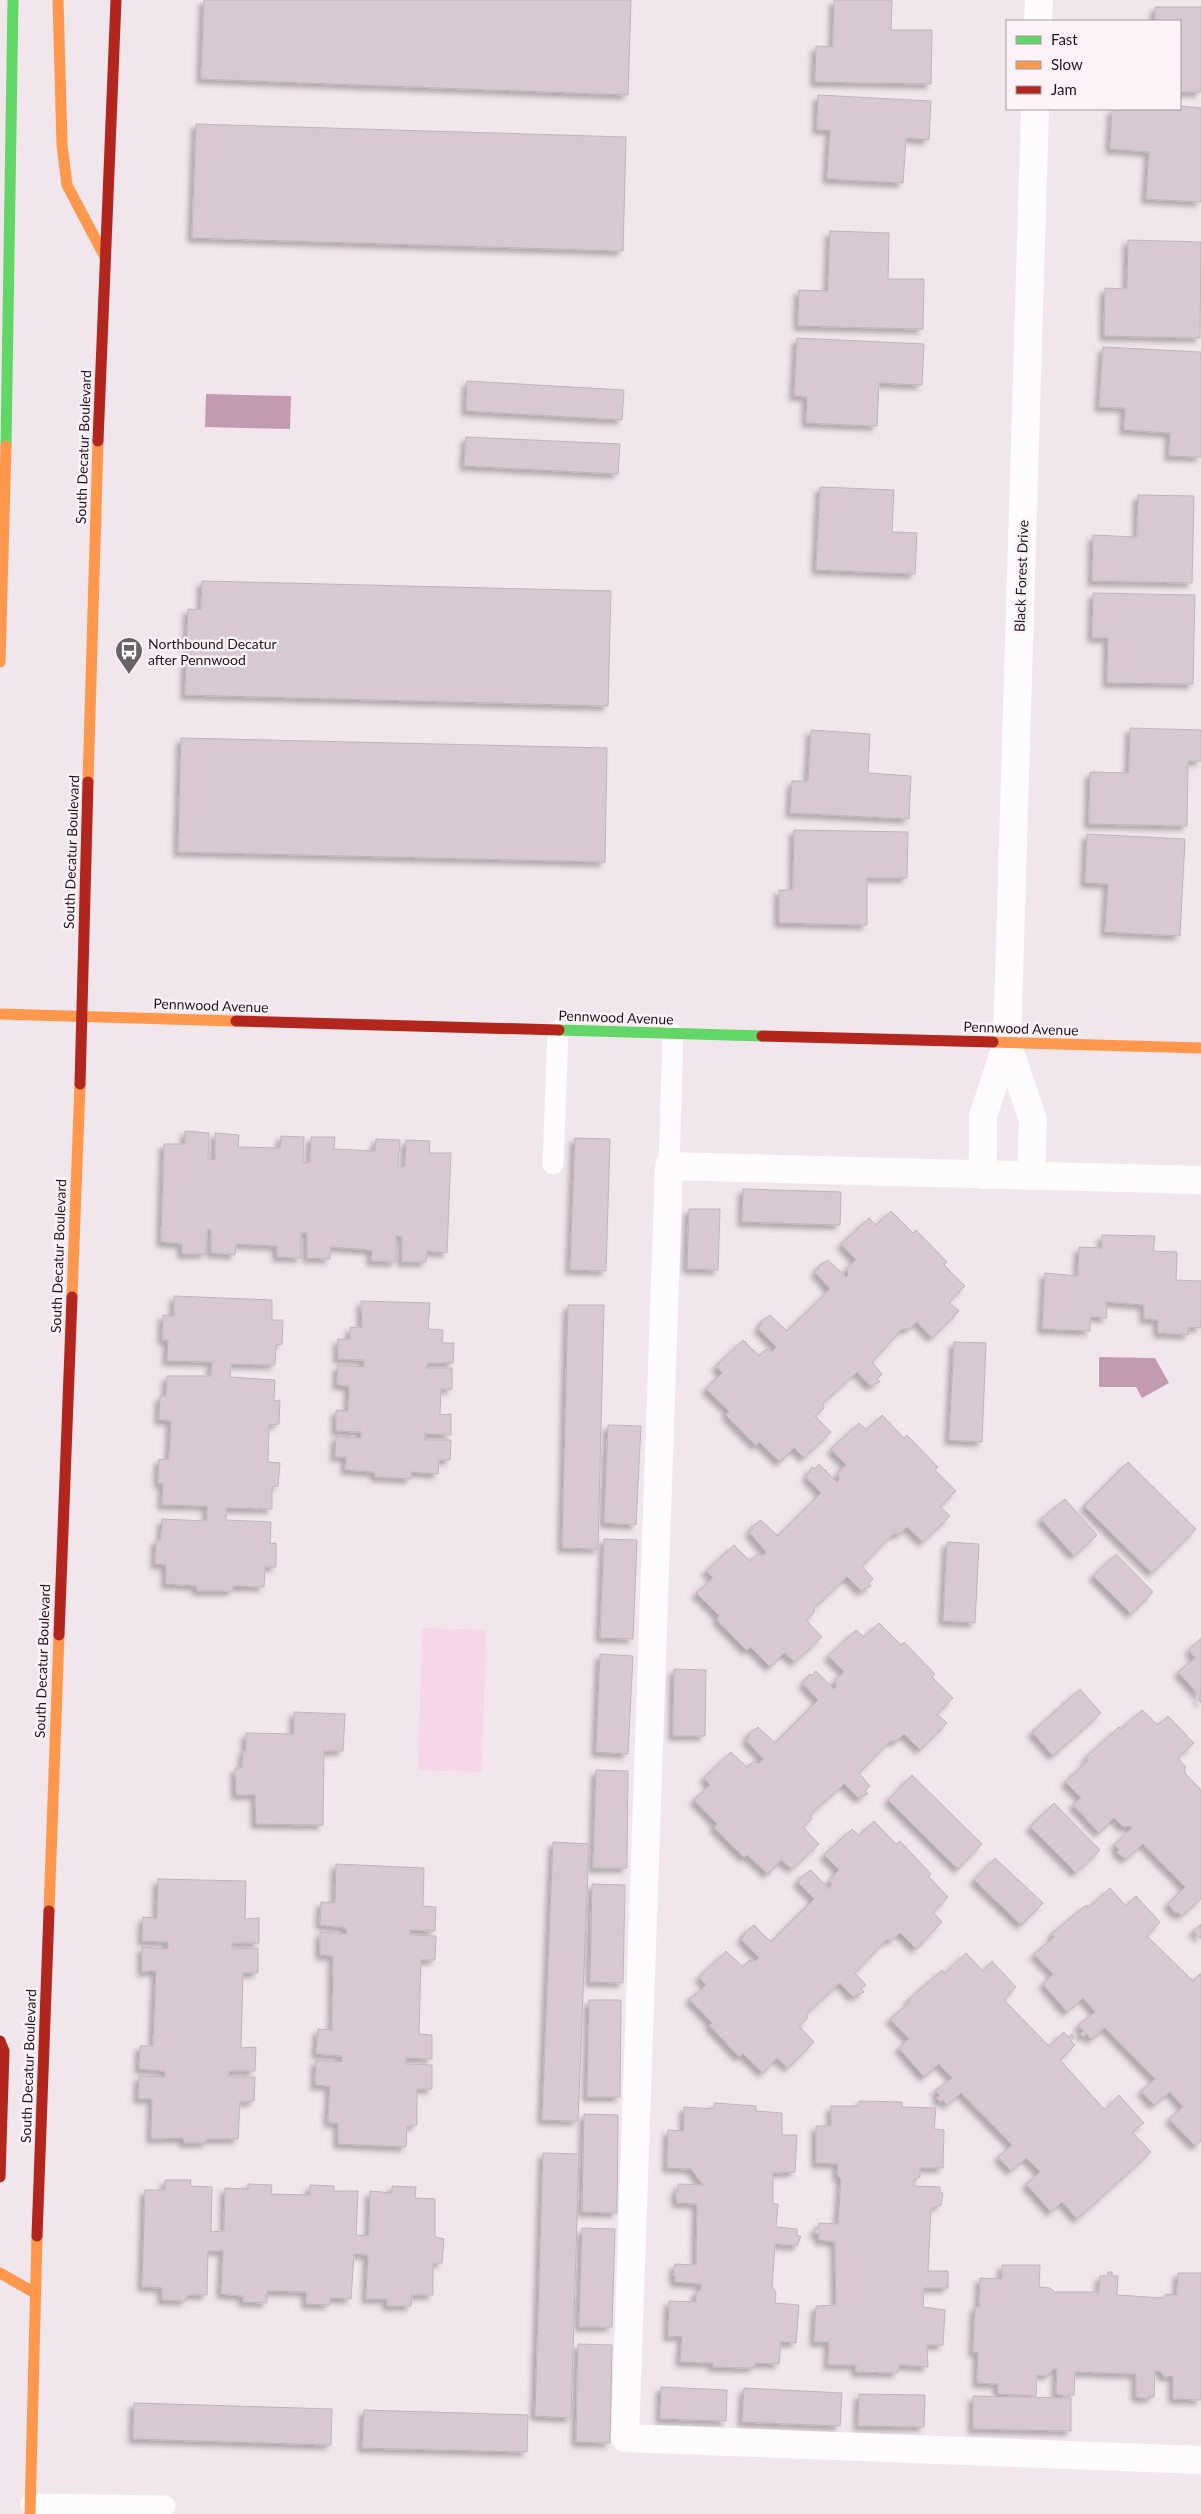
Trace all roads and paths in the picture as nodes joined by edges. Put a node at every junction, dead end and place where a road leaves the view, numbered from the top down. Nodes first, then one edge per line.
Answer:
1 (13, 0) edge
2 (58, 0) edge
3 (116, 0) edge
4 (1039, 0) edge
5 (1038, 20) edge
6 (1035, 110) edge
7 (106, 258) junction
8 (0, 657) edge
9 (0, 662) edge
10 (0, 1014) edge
11 (82, 1016) junction
12 (558, 1030) junction
13 (673, 1034) junction
14 (1007, 1043) junction
15 (1201, 1048) edge
16 (553, 1164) dead end
17 (669, 1166) junction
18 (983, 1175) junction
19 (1031, 1176) junction
20 (1201, 1180) edge
21 (0, 2041) edge
22 (0, 2177) edge
23 (0, 2273) edge
24 (35, 2293) junction
25 (1201, 2460) edge
26 (165, 2506) dead end
27 (30, 2509) edge

1 - 8 main road
2 - 7 main road
3 - 7 main road, South Decatur Boulevard
4 - 5 street
6 - 14 street, Black Forest Drive
7 - 11 main road, South Decatur Boulevard
8 - 9 main road
10 - 11 main road, Pennwood Avenue
11 - 12 main road, Pennwood Avenue
11 - 24 main road, South Decatur Boulevard
12 - 13 main road, Pennwood Avenue
12 - 16 lane
13 - 14 main road, Pennwood Avenue
13 - 17 lane
14 - 15 main road, Pennwood Avenue
14 - 18 street
14 - 19 street
17 - 18 street
17 - 25 street
18 - 19 street
19 - 20 street
21 - 22 main road
23 - 24 main road
24 - 27 main road, South Decatur Boulevard
26 - 27 lane

